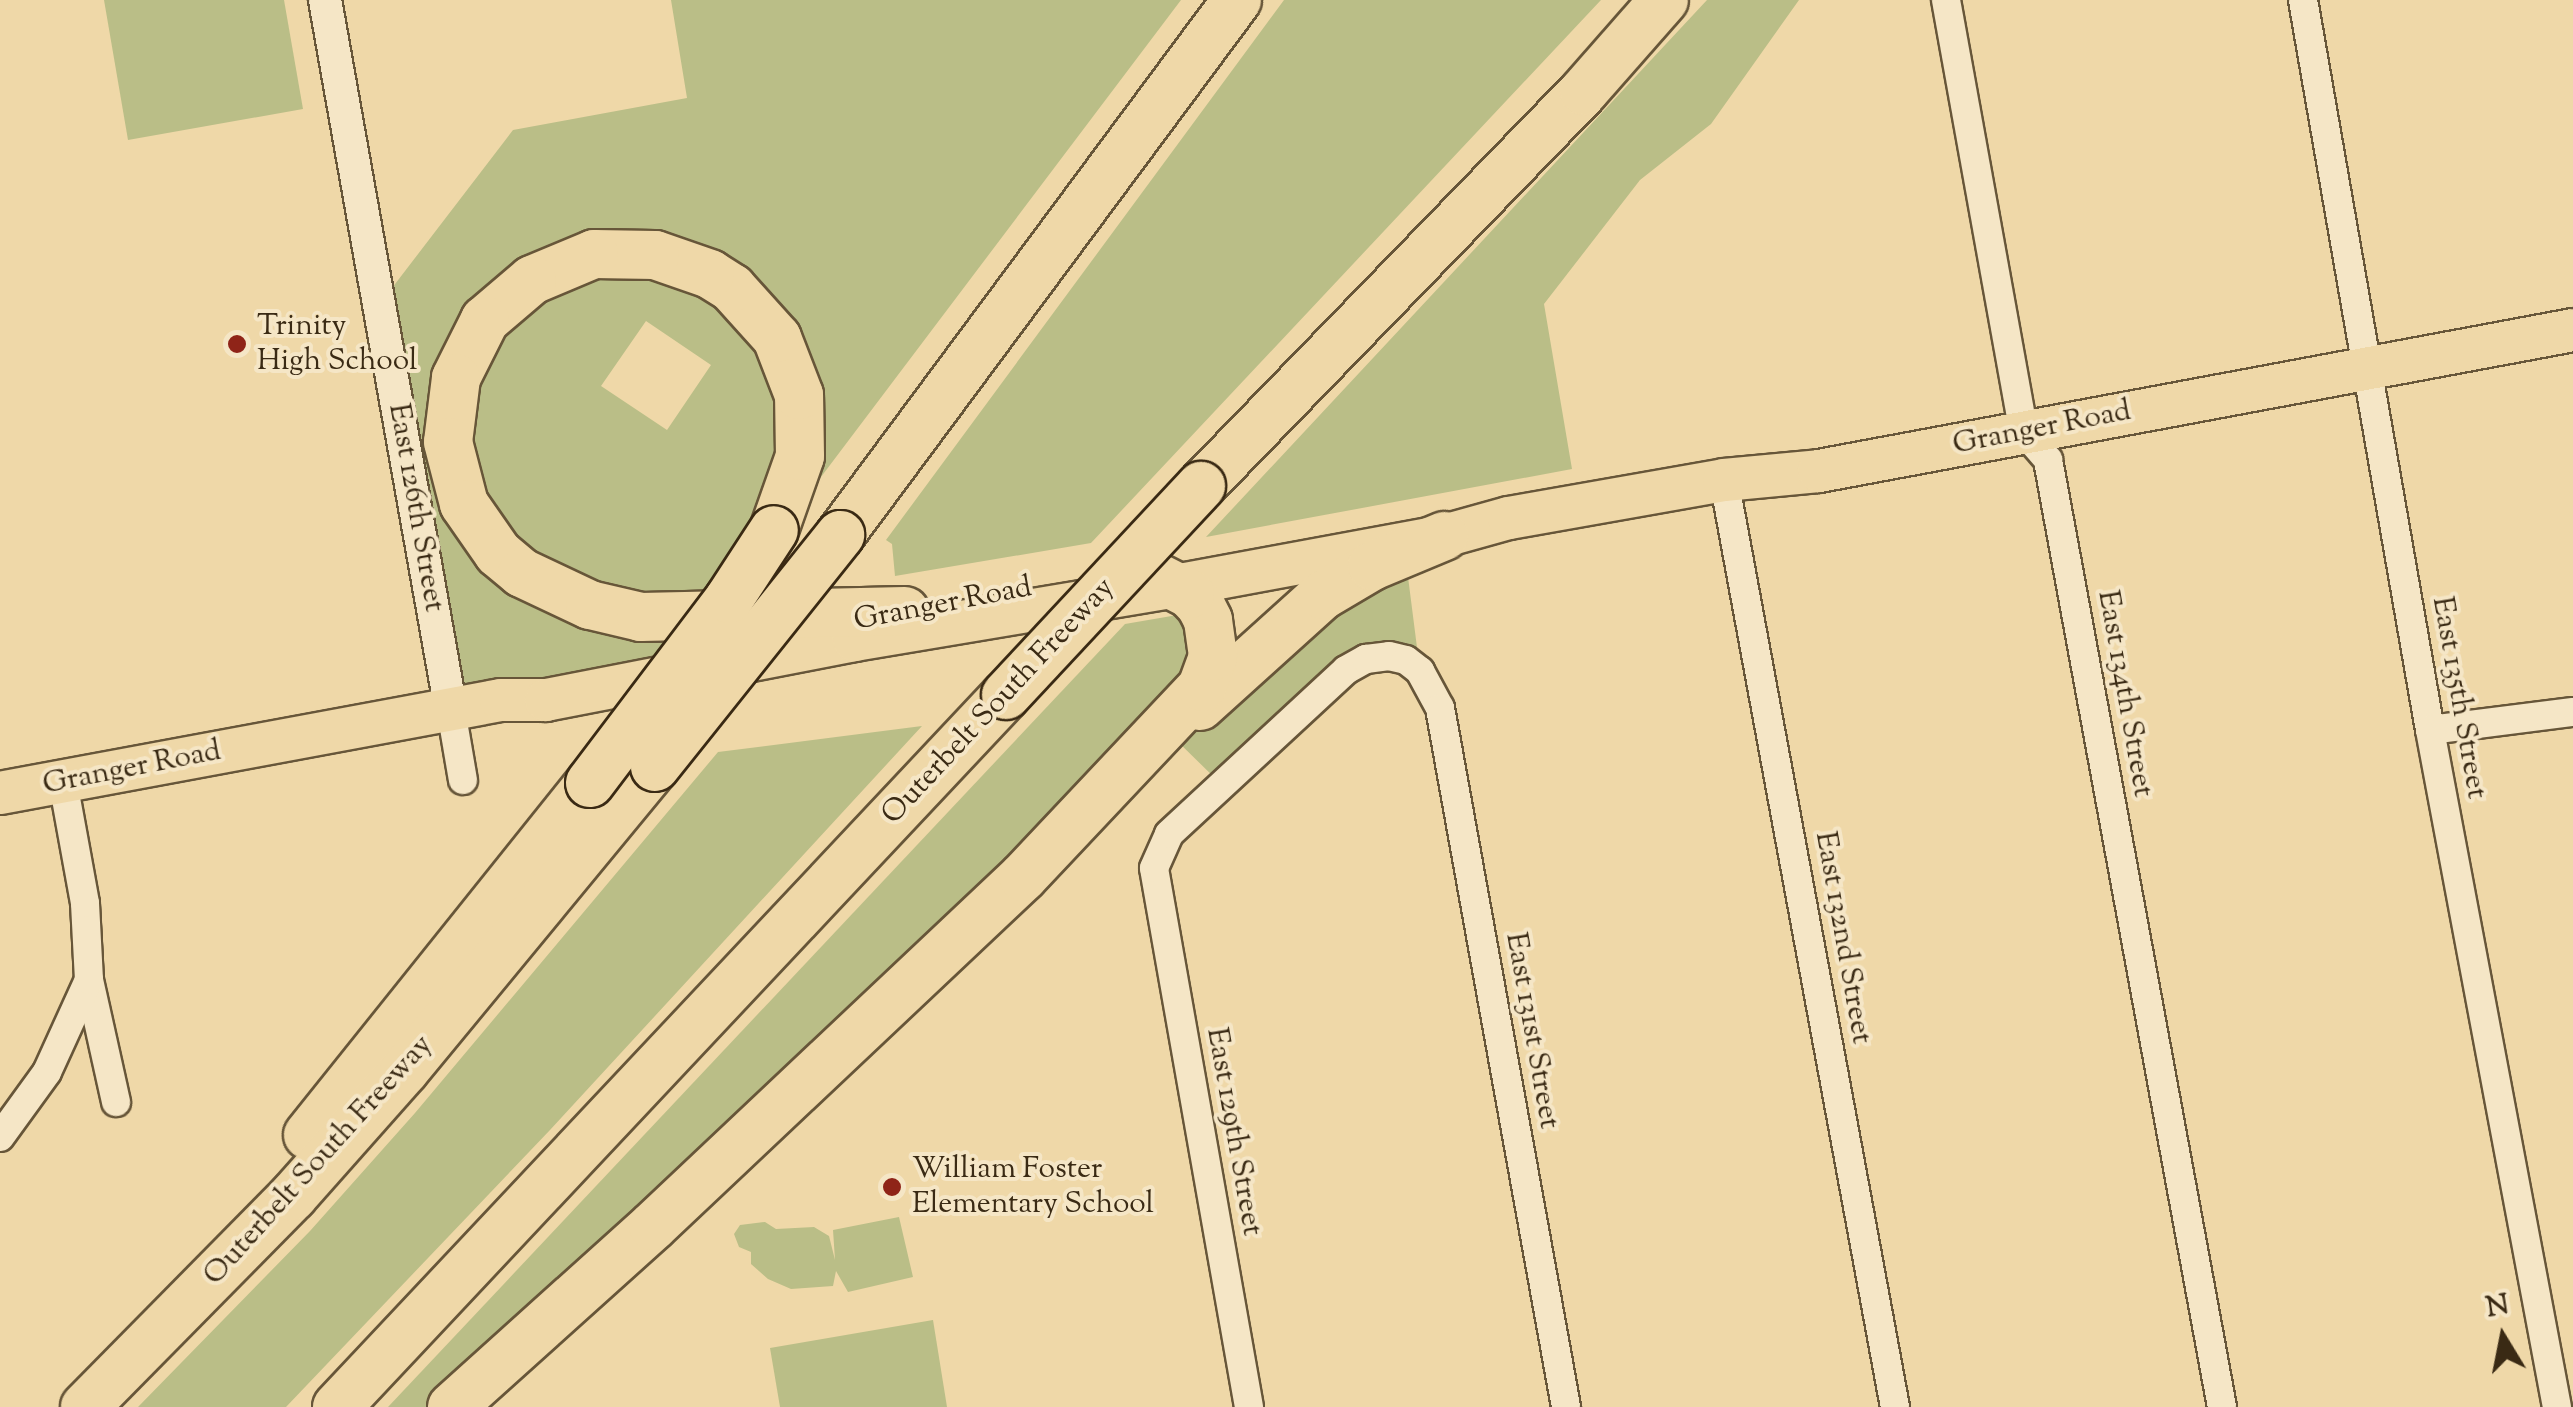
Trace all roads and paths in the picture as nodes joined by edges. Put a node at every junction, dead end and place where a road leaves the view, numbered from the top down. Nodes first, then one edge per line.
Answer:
1 (325, 0) edge
2 (1237, 0) edge
3 (1664, 0) edge
4 (1946, 0) edge
5 (2303, 0) edge
6 (2573, 330) edge
7 (2366, 369) junction
8 (2024, 432) junction
9 (1724, 480) junction
10 (1509, 518) junction
11 (1444, 536) junction
12 (1157, 577) junction
13 (905, 610) junction
14 (1420, 671) joint
15 (500, 700) junction
16 (451, 710) junction
17 (2573, 712) edge
18 (2430, 730) junction
19 (463, 780) dead end
20 (63, 782) junction
21 (0, 793) edge
22 (1101, 796) junction
23 (89, 980) junction
24 (116, 1102) dead end
25 (0, 1137) edge
26 (164, 1331) junction
27 (85, 1407) edge
28 (336, 1407) edge
29 (452, 1407) edge
30 (1250, 1407) edge
31 (1566, 1407) edge
32 (1896, 1407) edge
33 (2222, 1407) edge
34 (2557, 1407) edge

1 - 16 street, East 126th Street
2 - 26 highway, Outerbelt South Freeway, bridge
3 - 28 highway, Outerbelt South Freeway, bridge
4 - 8 street, East 134th Street
5 - 7 street, East 135th Street
6 - 7 main road, Granger Road
7 - 8 main road, Granger Road
7 - 18 street, East 135th Street
8 - 9 main road, Granger Road
8 - 33 street, East 134th Street
9 - 10 main road, Granger Road
9 - 32 street, East 132nd Street
10 - 11 main road, Granger Road
10 - 12 main road, Granger Road
11 - 12 main road, Granger Road
11 - 22 highway
12 - 13 main road, Granger Road
12 - 15 main road, Granger Road
12 - 22 highway
13 - 15 main road, Granger Road
13 - 26 highway, bridge
14 - 30 street, East 129th Street
14 - 31 street, East 131st Street
15 - 16 main road, Granger Road
16 - 19 street, East 126th Street
16 - 20 main road, Granger Road
17 - 18 street
18 - 34 street, East 135th Street
20 - 21 main road, Granger Road
20 - 23 street
22 - 29 highway
23 - 24 street
23 - 25 street
26 - 27 highway, Outerbelt South Freeway

